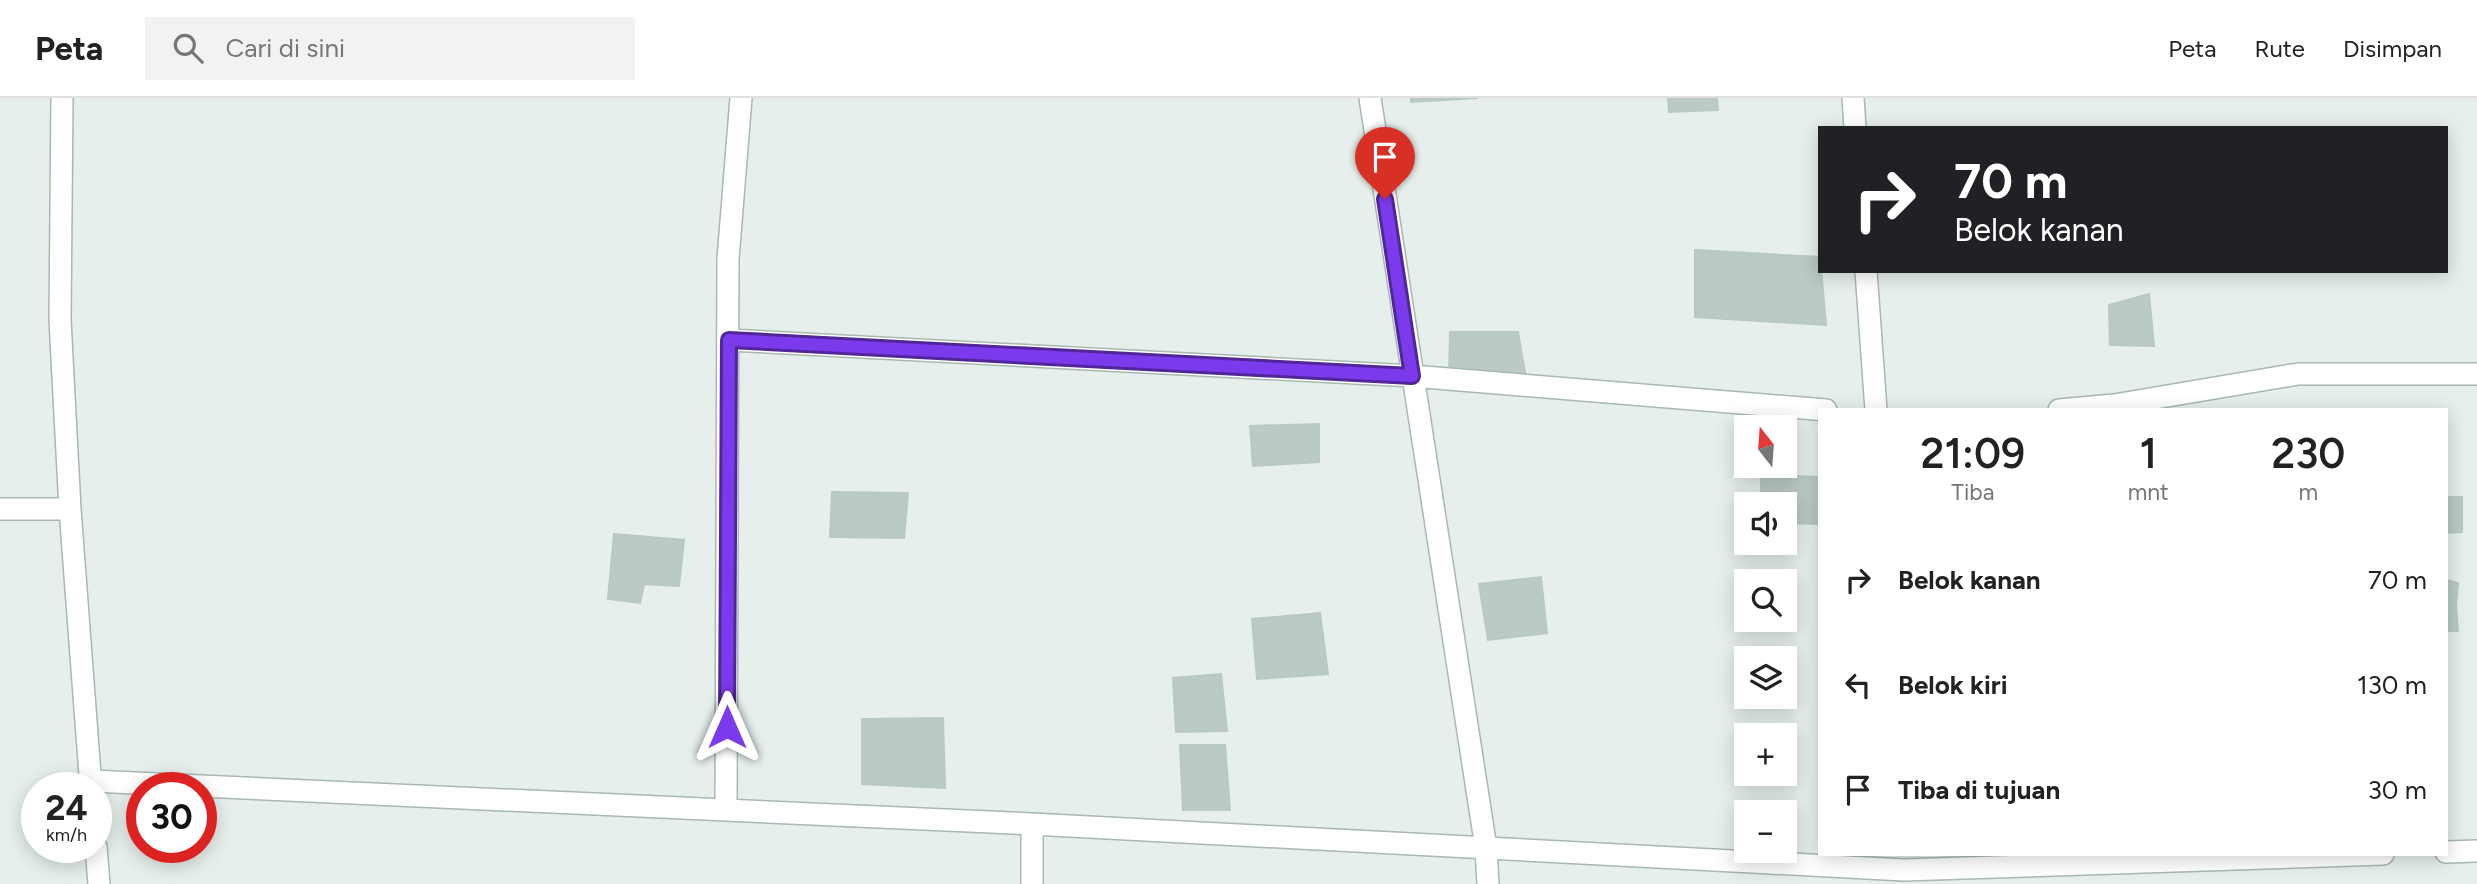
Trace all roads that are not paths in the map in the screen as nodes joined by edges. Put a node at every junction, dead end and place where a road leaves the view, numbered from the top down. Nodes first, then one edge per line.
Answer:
1 (62, 98) edge
2 (741, 98) edge
3 (1370, 98) edge
4 (1853, 98) edge
5 (1855, 126) edge
6 (1866, 273) edge
7 (729, 340) junction
8 (2477, 374) edge
9 (1412, 376) junction
10 (1876, 408) edge
11 (2081, 408) edge
12 (1818, 409) edge
13 (0, 509) edge
14 (70, 509) junction
15 (90, 772) edge
16 (112, 785) edge
17 (726, 810) junction
18 (1032, 824) junction
19 (1486, 848) junction
20 (2477, 851) edge
21 (2448, 852) edge
22 (2319, 856) edge
23 (97, 863) edge
24 (1904, 869) edge
25 (99, 884) edge
26 (1032, 884) edge
27 (1488, 884) edge

1 - 14 street
2 - 7 street
3 - 9 street
4 - 5 street
6 - 10 street
7 - 9 street
7 - 17 street
8 - 11 street
9 - 12 street
9 - 19 street
13 - 14 street
14 - 15 street
16 - 17 street
17 - 18 street
18 - 19 street
18 - 26 street
19 - 24 street
19 - 27 street
20 - 21 street
22 - 24 street
23 - 25 street

